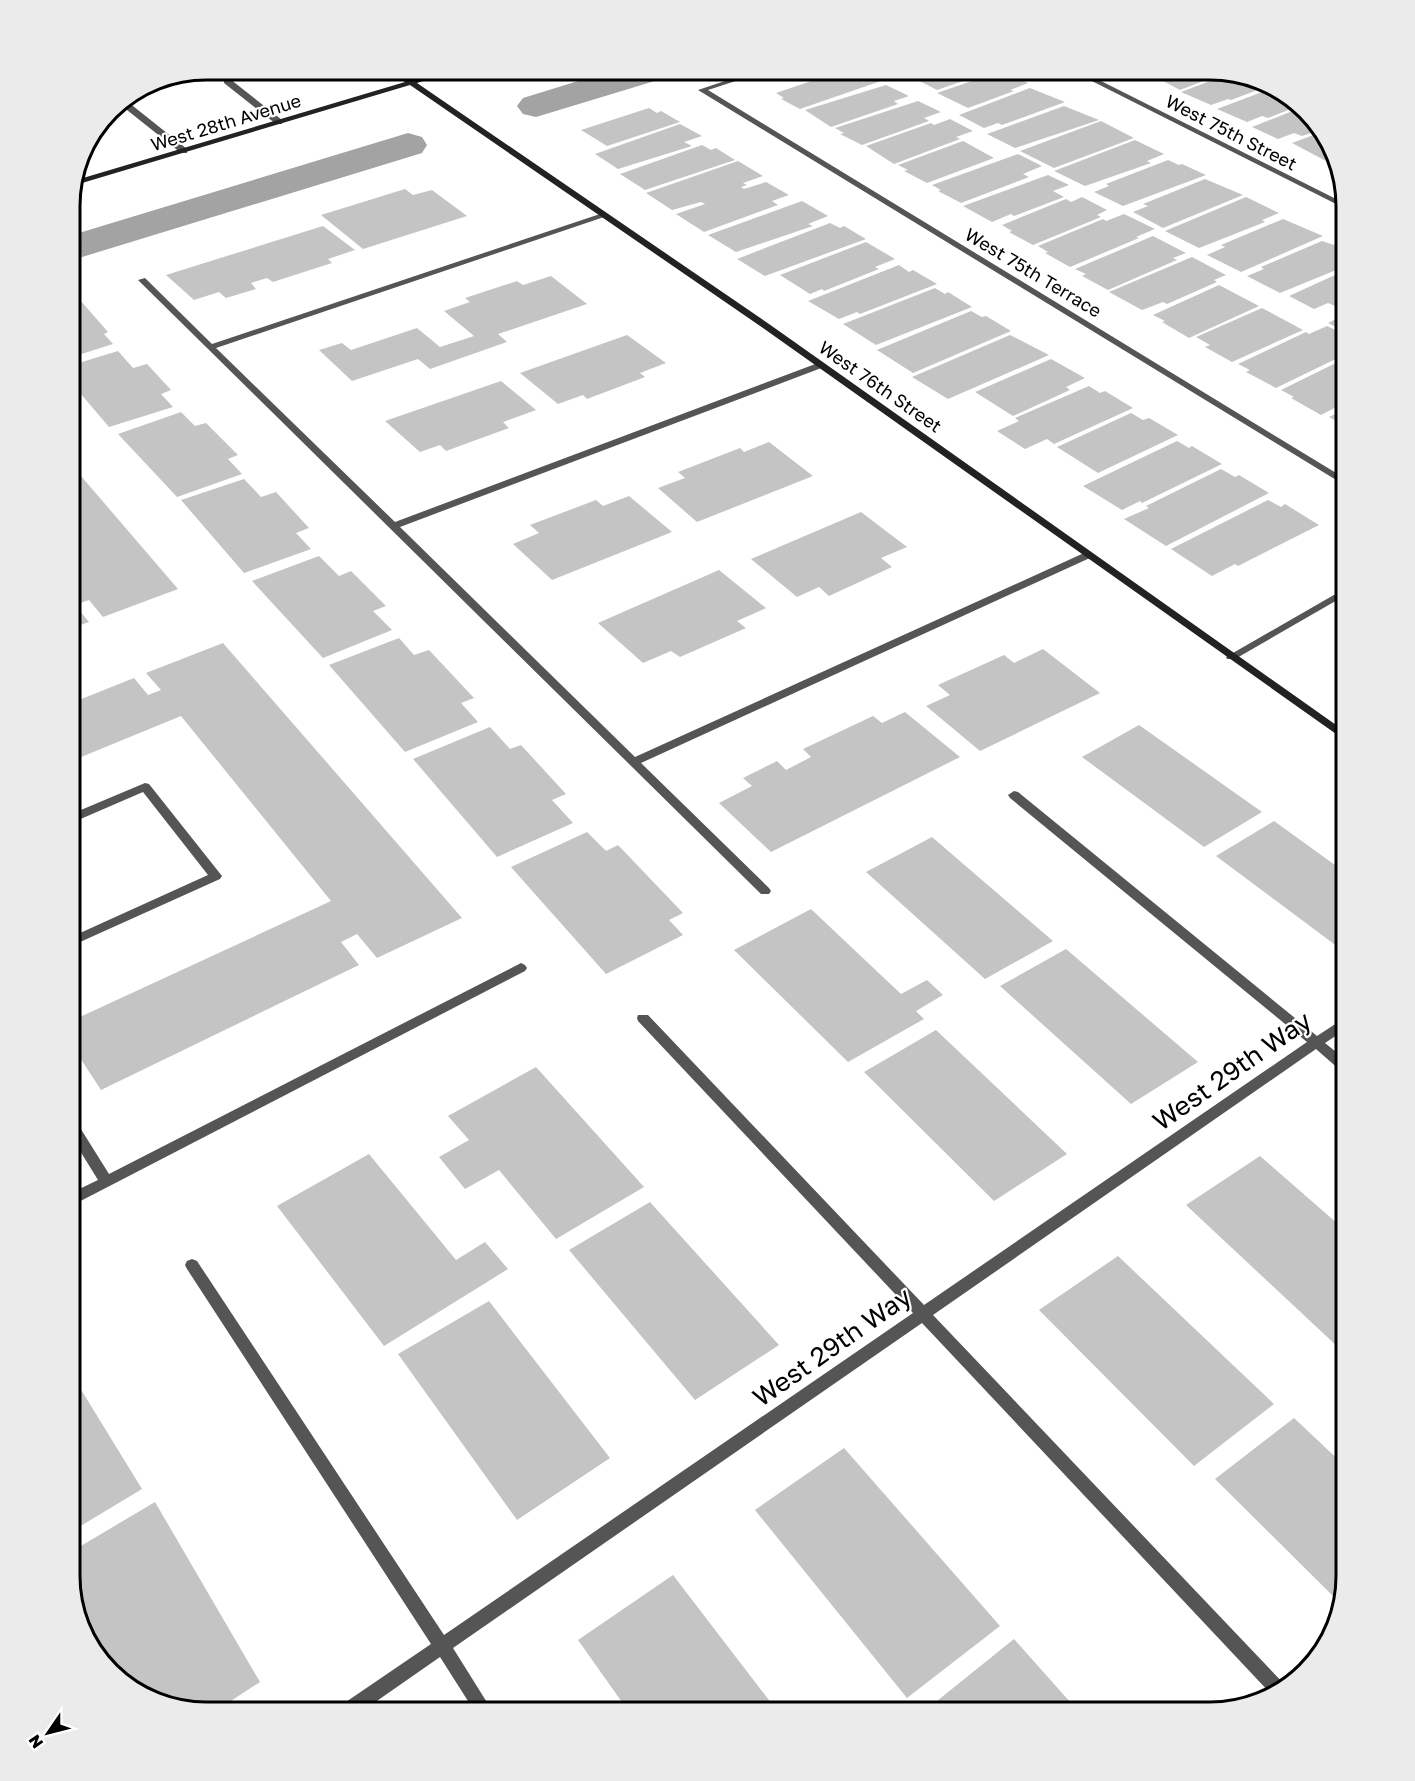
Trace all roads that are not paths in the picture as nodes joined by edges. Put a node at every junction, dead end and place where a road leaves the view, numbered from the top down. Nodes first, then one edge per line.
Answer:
1 (407, 80) edge
2 (421, 80) edge
3 (734, 80) edge
4 (1093, 80) edge
5 (227, 81) dead end
6 (411, 83) junction
7 (130, 108) dead end
8 (279, 122) junction
9 (184, 151) junction
10 (82, 181) edge
11 (1336, 202) edge
12 (603, 216) junction
13 (142, 280) dead end
14 (210, 347) junction
15 (821, 365) junction
16 (1336, 477) edge
17 (393, 526) junction
18 (1088, 555) junction
19 (1336, 597) edge
20 (1231, 657) junction
21 (1336, 730) edge
22 (633, 762) junction
23 (1014, 795) dead end
24 (80, 815) edge
25 (765, 891) dead end
26 (80, 938) edge
27 (521, 968) dead end
28 (643, 1018) dead end
29 (1336, 1029) edge
30 (1316, 1042) junction
31 (1336, 1059) edge
32 (80, 1140) edge
33 (106, 1181) junction
34 (80, 1195) edge
35 (192, 1265) dead end
36 (924, 1313) junction
37 (441, 1646) junction
38 (1273, 1684) edge
39 (360, 1702) edge
40 (477, 1702) edge

1 - 6 street, West 76th Street
2 - 6 street, West 28th Avenue
3 - 16 street, West 75th Terrace
4 - 11 street, West 75th Street
5 - 8 street
6 - 8 street, West 28th Avenue
6 - 12 street, West 76th Street
7 - 9 street
8 - 9 street, West 28th Avenue
9 - 10 street, West 28th Avenue
12 - 14 street
12 - 15 street, West 76th Street
13 - 14 street
14 - 17 street
15 - 17 street
15 - 18 street, West 76th Street
17 - 22 street
18 - 20 street, West 76th Street
18 - 22 street
19 - 20 street
20 - 21 street, West 76th Street
22 - 25 street
23 - 30 street
24 - 26 street
27 - 33 street
28 - 36 street
29 - 30 street, West 29th Way
30 - 31 street
30 - 36 street, West 29th Way
32 - 33 street
33 - 34 street
35 - 37 street
36 - 37 street, West 29th Way
36 - 38 street
37 - 39 street, West 29th Way
37 - 40 street

